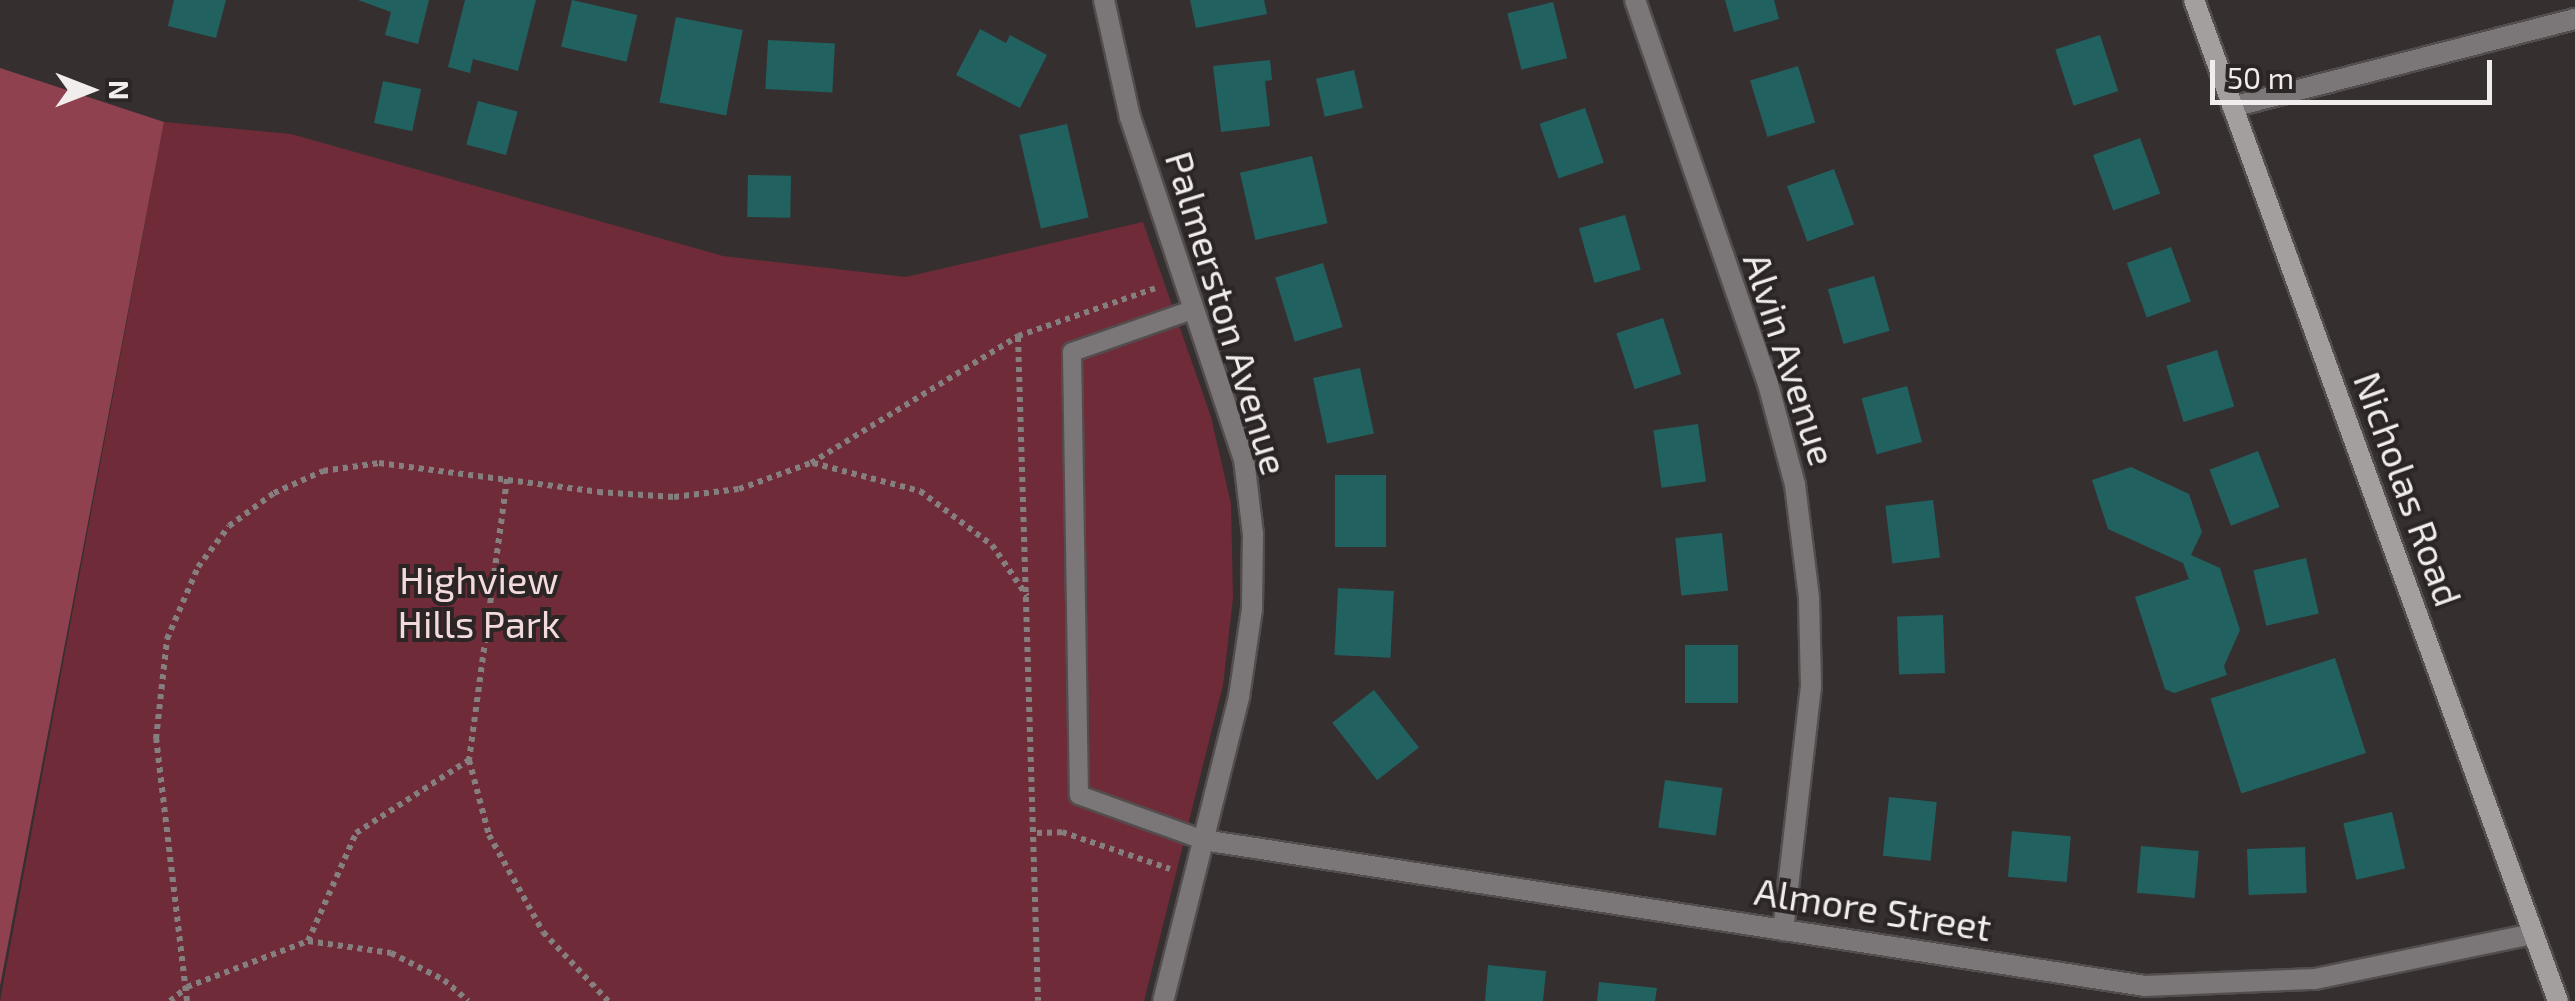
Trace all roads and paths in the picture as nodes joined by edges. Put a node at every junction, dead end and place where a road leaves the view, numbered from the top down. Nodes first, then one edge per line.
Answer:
1 (1104, 0) edge
2 (1635, 0) edge
3 (2194, 0) edge
4 (2575, 19) edge
5 (2232, 107) junction
6 (1165, 285) dead end
7 (1192, 310) junction
8 (1018, 336) junction
9 (812, 463) junction
10 (507, 479) junction
11 (1029, 599) junction
12 (469, 760) junction
13 (1038, 833) junction
14 (1203, 840) junction
15 (1176, 871) dead end
16 (1783, 930) junction
17 (2532, 934) junction
18 (308, 941) junction
19 (187, 987) junction
20 (170, 1001) edge
21 (188, 1001) edge
22 (468, 1001) edge
23 (608, 1001) edge
24 (1038, 1001) edge
25 (1163, 1001) edge
26 (2558, 1001) edge

1 - 7 street, Palmerston Avenue
2 - 16 street, Alvin Avenue
3 - 5 street, Nicholas Road
4 - 5 street
5 - 17 street, Nicholas Road
6 - 8 path
7 - 14 street, Palmerston Avenue
7 - 14 lane
8 - 9 path
8 - 11 path
9 - 10 path
9 - 11 path
10 - 12 path
10 - 19 path
11 - 13 path
12 - 18 path
12 - 23 path
13 - 15 path
13 - 24 path
14 - 16 street, Almore Street
14 - 25 street, Palmerston Avenue
16 - 17 street, Almore Street
17 - 26 street, Nicholas Road
18 - 19 path
18 - 22 path
19 - 20 path
19 - 21 path

